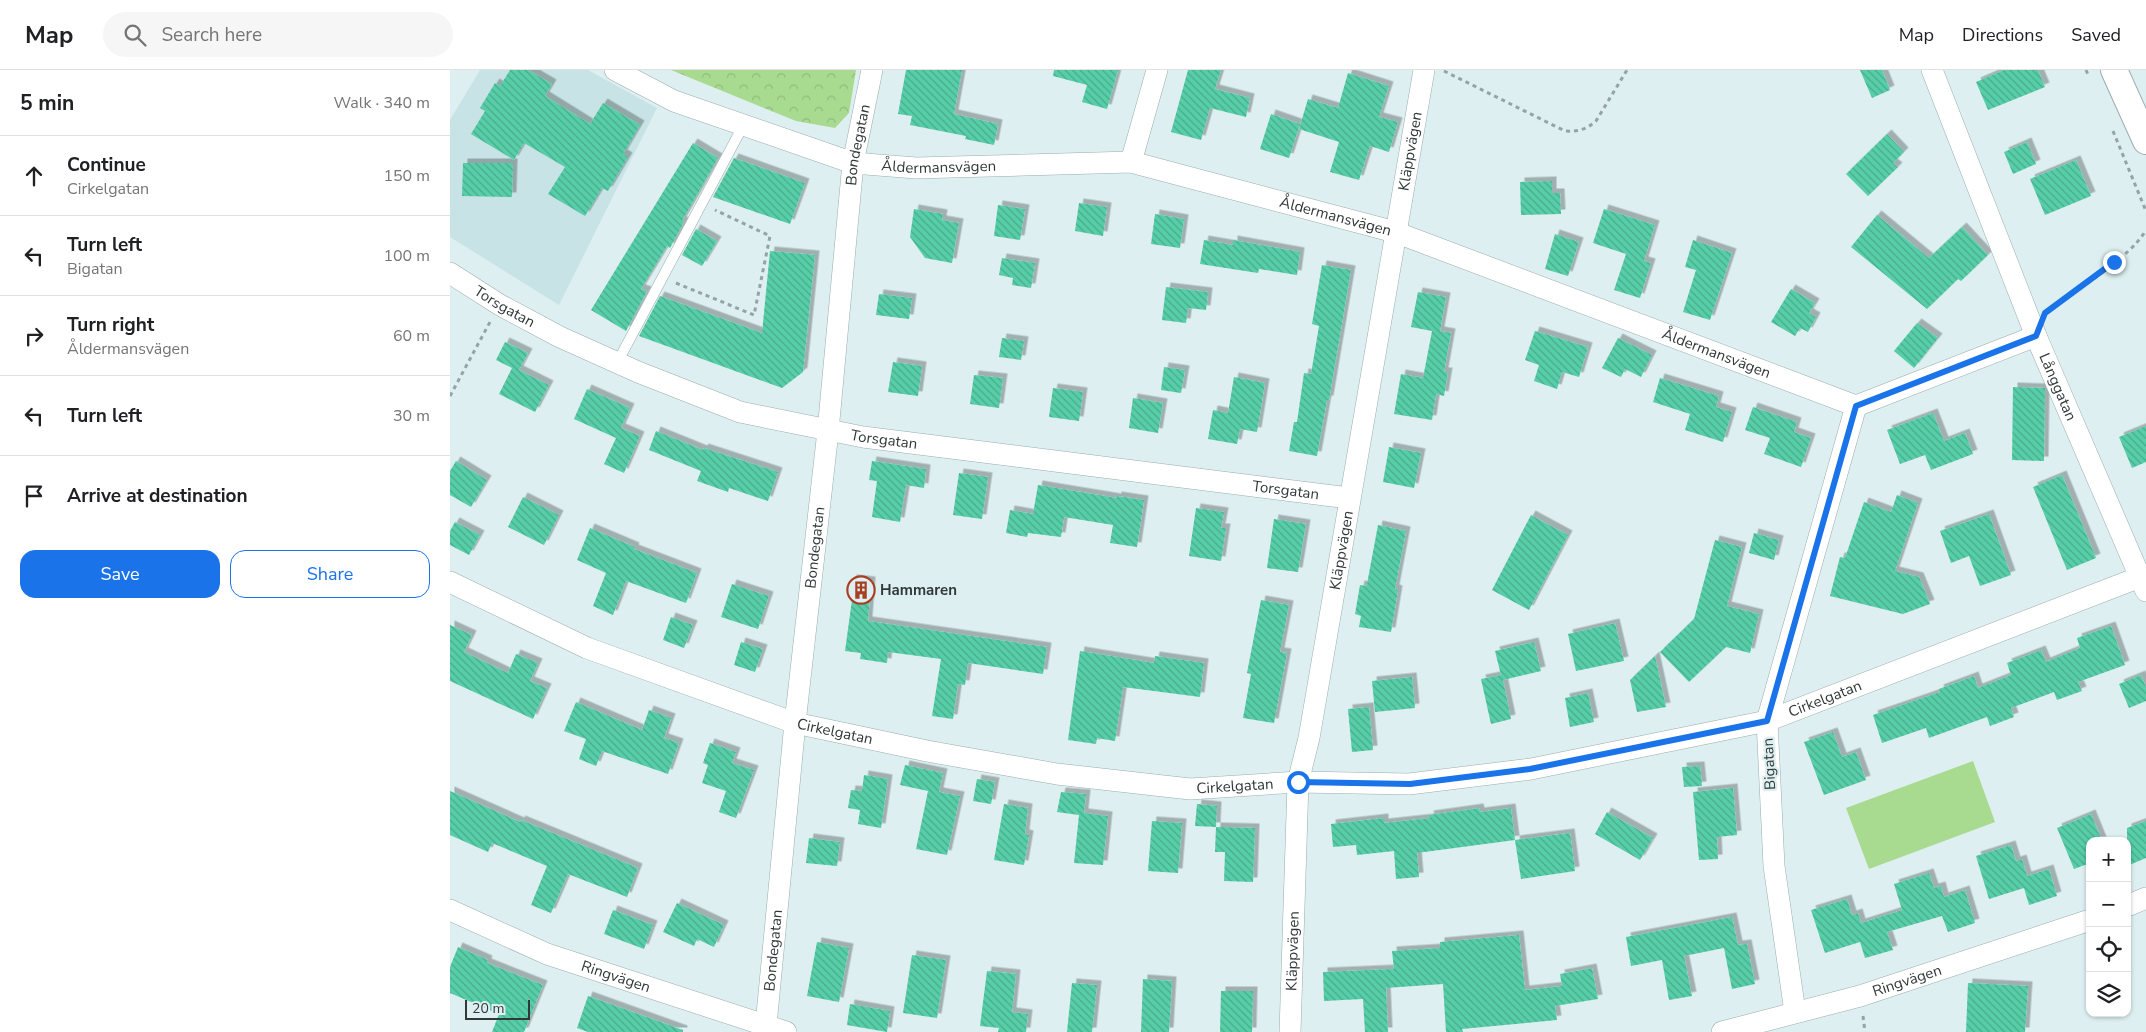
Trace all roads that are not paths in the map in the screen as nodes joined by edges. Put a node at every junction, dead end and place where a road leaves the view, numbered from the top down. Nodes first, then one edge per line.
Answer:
1 (615, 70) edge
2 (872, 70) edge
3 (1157, 70) edge
4 (1424, 70) edge
5 (1932, 70) edge
6 (2114, 70) edge
7 (744, 124) junction
8 (2144, 133) edge
9 (1131, 162) junction
10 (853, 163) junction
11 (1395, 232) junction
12 (450, 273) edge
13 (2036, 336) junction
14 (617, 363) junction
15 (1856, 406) junction
16 (828, 431) junction
17 (1349, 498) junction
18 (450, 582) edge
19 (2143, 584) edge
20 (1767, 721) junction
21 (795, 723) junction
22 (1298, 782) junction
23 (2146, 898) edge
24 (2131, 904) edge
25 (450, 910) edge
26 (2086, 921) edge
27 (1796, 1012) junction
28 (766, 1025) junction
29 (786, 1032) edge
30 (1290, 1032) edge
31 (1722, 1032) edge

1 - 7 street, Åldermansvägen
2 - 10 street, Bondegatan
3 - 9 street
4 - 11 street, Kläppvägen
5 - 13 street, Långgatan
6 - 8 street
7 - 10 street, Åldermansvägen
7 - 14 lane
9 - 10 street, Åldermansvägen
9 - 11 street, Åldermansvägen
10 - 16 street, Bondegatan
11 - 15 street, Åldermansvägen
11 - 17 street, Kläppvägen
12 - 14 street, Torsgatan
13 - 15 street
13 - 19 street, Långgatan
14 - 16 street, Torsgatan
15 - 20 street, Bigatan
16 - 17 street, Torsgatan
16 - 21 street, Bondegatan
17 - 22 street, Kläppvägen
18 - 21 street, Cirkelgatan
19 - 20 street, Cirkelgatan
20 - 22 street, Cirkelgatan
20 - 27 street, Bigatan
21 - 22 street, Cirkelgatan
21 - 28 street, Bondegatan
22 - 30 street, Kläppvägen
23 - 24 street
25 - 28 street, Ringvägen
26 - 27 street, Ringvägen
27 - 31 street, Ringvägen
28 - 29 street, Ringvägen

